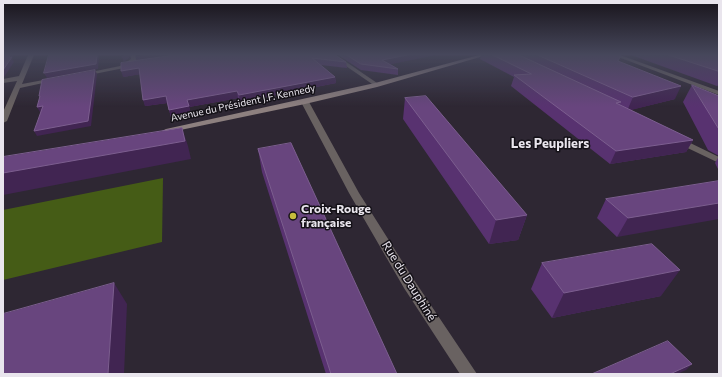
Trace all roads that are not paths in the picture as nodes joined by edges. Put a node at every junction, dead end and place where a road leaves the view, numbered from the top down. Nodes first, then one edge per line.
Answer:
1 (24, 73) edge
2 (91, 73) edge
3 (359, 73) edge
4 (419, 73) edge
5 (664, 73) edge
6 (77, 75) edge
7 (22, 78) junction
8 (62, 78) edge
9 (3, 81) edge
10 (377, 85) junction
11 (17, 87) junction
12 (719, 93) edge
13 (305, 102) junction
14 (5, 112) edge
15 (3, 121) edge
16 (159, 132) edge
17 (669, 136) edge
18 (719, 160) edge
19 (469, 374) edge

1 - 7 street
2 - 6 street
3 - 10 street
4 - 10 street, Avenue du Président J.F. Kennedy
5 - 12 street
7 - 9 street
7 - 11 street
8 - 11 street
10 - 13 street, Avenue du Président J.F. Kennedy
11 - 14 street
13 - 16 street, Avenue du Président J.F. Kennedy
13 - 19 street, Rue du Dauphiné
14 - 15 street
17 - 18 street

